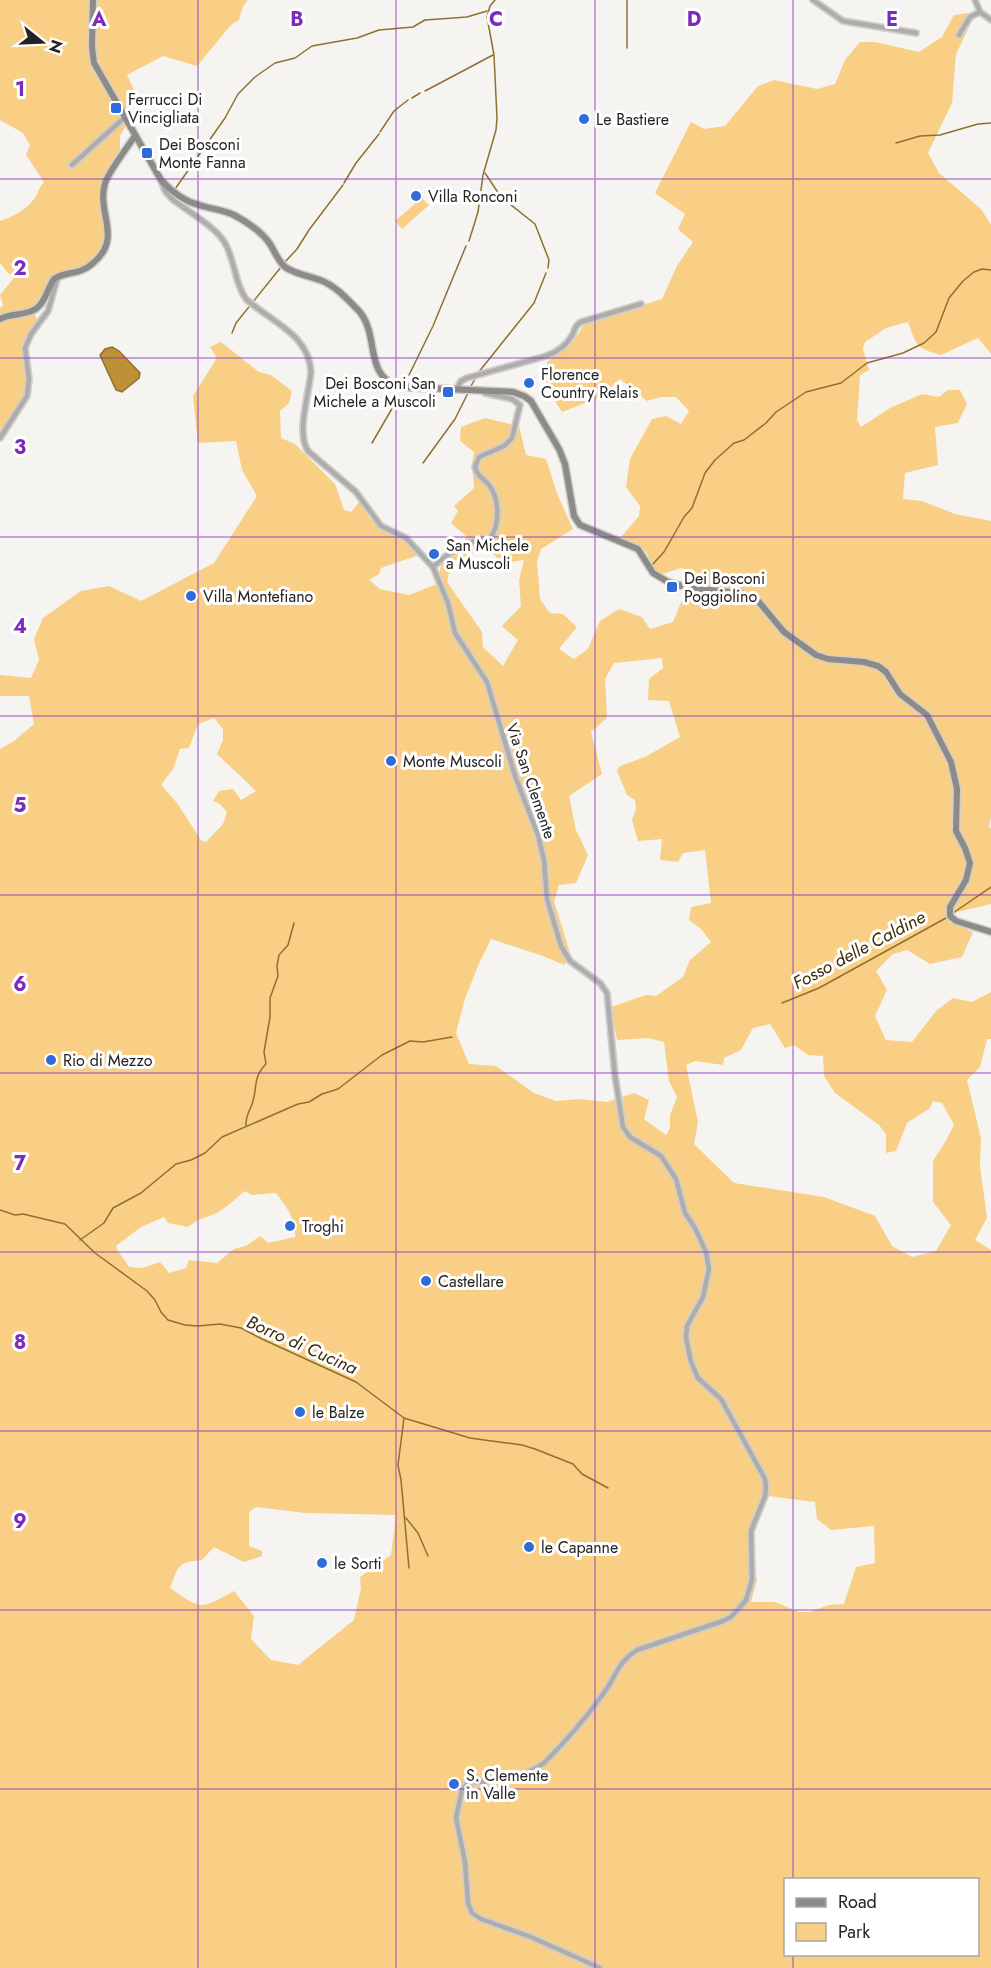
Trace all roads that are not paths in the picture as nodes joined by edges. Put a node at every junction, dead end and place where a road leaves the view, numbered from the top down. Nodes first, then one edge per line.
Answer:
1 (93, 0) edge
2 (813, 0) edge
3 (975, 0) edge
4 (980, 12) junction
5 (991, 20) edge
6 (916, 33) dead end
7 (959, 35) dead end
8 (124, 117) junction
9 (135, 136) junction
10 (72, 165) dead end
11 (161, 180) junction
12 (58, 276) junction
13 (641, 304) dead end
14 (0, 320) edge
15 (456, 390) junction
16 (472, 390) junction
17 (0, 438) edge
18 (433, 567) junction
19 (991, 932) edge
20 (600, 1968) edge

1 - 8 main road
2 - 6 street
3 - 4 street
4 - 5 street
4 - 7 street
8 - 9 main road
8 - 10 street
9 - 11 main road
9 - 12 main road
11 - 15 main road
11 - 18 street, Via San Clemente
12 - 14 main road
12 - 17 street
13 - 15 street
15 - 16 main road
16 - 18 street
16 - 19 main road
18 - 20 street, Via San Clemente

